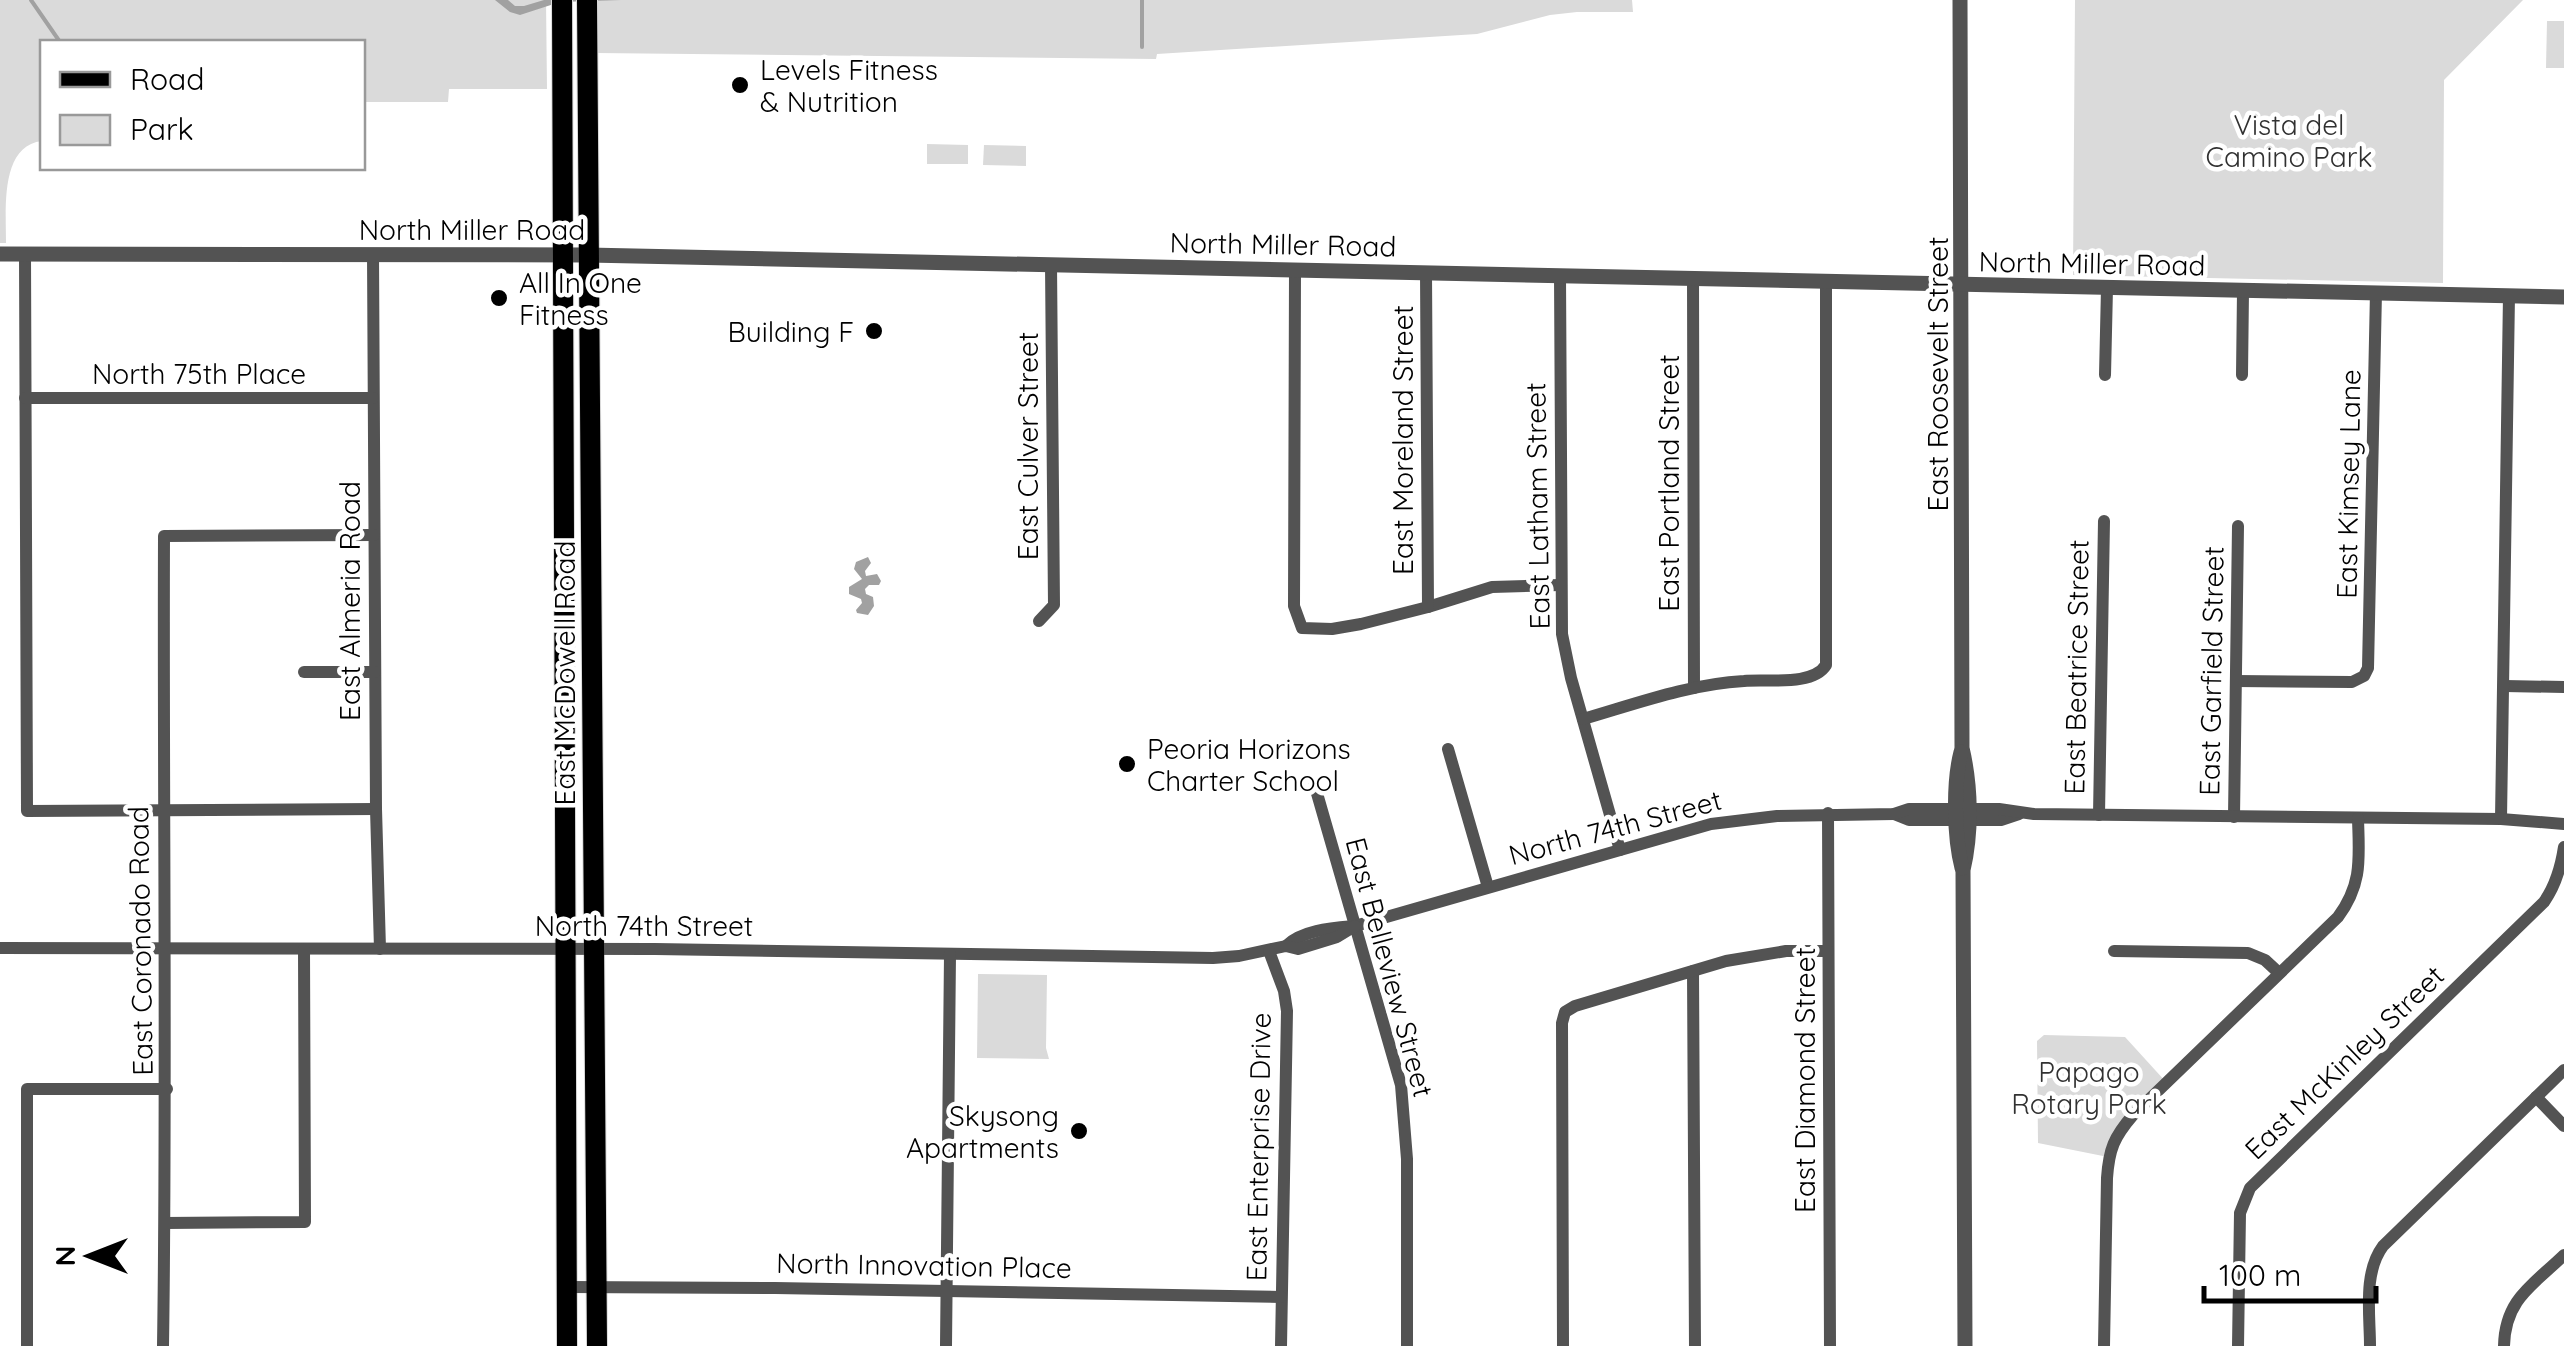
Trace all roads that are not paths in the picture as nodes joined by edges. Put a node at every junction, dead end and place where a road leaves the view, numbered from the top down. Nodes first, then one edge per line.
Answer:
1 (1960, 0) edge
2 (562, 6) edge
3 (587, 6) edge
4 (0, 254) edge
5 (25, 254) junction
6 (373, 254) junction
7 (562, 254) junction
8 (588, 254) junction
9 (1051, 264) junction
10 (1295, 270) junction
11 (1426, 272) junction
12 (1560, 275) junction
13 (1693, 278) junction
14 (1826, 280) junction
15 (1962, 285) junction
16 (2107, 288) junction
17 (2243, 291) junction
18 (2376, 292) junction
19 (2510, 295) junction
20 (2564, 297) edge
21 (2105, 374) dead end
22 (2242, 375) dead end
23 (25, 398) junction
24 (373, 398) junction
25 (2104, 521) dead end
26 (2238, 526) dead end
27 (374, 535) junction
28 (1560, 585) junction
29 (1428, 607) junction
30 (1039, 621) dead end
31 (304, 672) dead end
32 (375, 672) junction
33 (2236, 680) junction
34 (2505, 686) junction
35 (2564, 687) edge
36 (1694, 688) junction
37 (1583, 719) junction
38 (1448, 749) dead end
39 (1314, 783) dead end
40 (376, 809) junction
41 (163, 810) junction
42 (1828, 814) junction
43 (1962, 814) junction
44 (2099, 815) junction
45 (2234, 816) junction
46 (2358, 818) junction
47 (2501, 819) junction
48 (2564, 824) edge
49 (2564, 847) edge
50 (1620, 850) junction
51 (1488, 887) junction
52 (1355, 926) junction
53 (0, 948) edge
54 (166, 948) junction
55 (304, 949) junction
56 (380, 949) junction
57 (594, 949) junction
58 (566, 950) junction
59 (1270, 950) junction
60 (1828, 951) junction
61 (2114, 951) dead end
62 (950, 954) junction
63 (1693, 971) junction
64 (2279, 972) junction
65 (2564, 1070) edge
66 (166, 1090) junction
67 (2536, 1097) junction
68 (2564, 1126) edge
69 (165, 1224) junction
70 (2564, 1255) edge
71 (567, 1287) junction
72 (597, 1287) junction
73 (946, 1291) junction
74 (1281, 1297) junction
75 (27, 1346) edge
76 (163, 1346) edge
77 (567, 1346) edge
78 (597, 1346) edge
79 (946, 1346) edge
80 (1281, 1346) edge
81 (1407, 1346) edge
82 (1563, 1346) edge
83 (1696, 1346) edge
84 (1830, 1346) edge
85 (1964, 1346) edge
86 (2104, 1346) edge
87 (2238, 1346) edge
88 (2370, 1346) edge
89 (2504, 1346) edge

1 - 15 street, East Roosevelt Street
2 - 7 main road, East McDowell Road
3 - 8 main road, East McDowell Road
4 - 5 street, North Miller Road
5 - 6 street, North Miller Road
5 - 23 street
6 - 7 street, North Miller Road
6 - 24 street, East Almeria Road
7 - 8 street, North Miller Road
7 - 58 main road, East McDowell Road
8 - 9 street, North Miller Road
8 - 57 main road, East McDowell Road
9 - 10 street, North Miller Road
9 - 30 street, East Culver Street
10 - 11 street, North Miller Road
10 - 29 street
11 - 12 street, North Miller Road
11 - 29 street, East Moreland Street
12 - 13 street, North Miller Road
12 - 28 street, East Latham Street
13 - 14 street, North Miller Road
13 - 36 street, East Portland Street
14 - 15 street, North Miller Road
14 - 36 street
15 - 16 street, North Miller Road
15 - 43 street, East Roosevelt Street
16 - 17 street, North Miller Road
16 - 21 street
17 - 18 street, North Miller Road
17 - 22 street
18 - 19 street, North Miller Road
18 - 33 street, East Kimsey Lane
19 - 20 street, North Miller Road
19 - 34 street
23 - 24 street, North 75th Place
23 - 41 street
24 - 27 street, East Almeria Road
25 - 44 street, East Beatrice Street
26 - 33 street, East Garfield Street
27 - 32 street, East Almeria Road
27 - 41 street, East Coronado Road
28 - 29 street
28 - 37 street, East Latham Street
31 - 32 street
32 - 40 street, East Almeria Road
33 - 45 street, East Garfield Street
34 - 35 street
34 - 47 street
36 - 37 street
37 - 50 street, East Latham Street
38 - 51 street
39 - 52 street, East Belleview Street
40 - 41 street
40 - 56 street, East Almeria Road
41 - 54 street, East Coronado Road
42 - 43 street, North 74th Street
42 - 50 street, North 74th Street
42 - 60 street, East Diamond Street
43 - 44 street, North 74th Street
43 - 85 street, East Roosevelt Street
44 - 45 street, North 74th Street
45 - 46 street, North 74th Street
46 - 47 street, North 74th Street
46 - 64 street
47 - 48 street, North 74th Street
49 - 87 street, East McKinley Street
50 - 51 street, North 74th Street
51 - 52 street, North 74th Street
52 - 59 street, North 74th Street
52 - 81 street, East Belleview Street
53 - 54 street, North 74th Street
54 - 55 street, North 74th Street
54 - 66 street, East Coronado Road
55 - 56 street, North 74th Street
55 - 69 street
56 - 58 street, North 74th Street
57 - 58 street, North 74th Street
57 - 62 street, North 74th Street
57 - 72 main road, East McDowell Road
58 - 71 main road, East McDowell Road
59 - 62 street, North 74th Street
59 - 74 street, East Enterprise Drive
60 - 63 street
60 - 84 street, East Diamond Street
61 - 64 street
62 - 73 street
63 - 82 street
63 - 83 street
64 - 86 street
65 - 67 street
66 - 69 street, East Coronado Road
66 - 75 street
67 - 68 street
67 - 88 street
69 - 76 street, East Coronado Road
70 - 89 street
71 - 72 street, North Innovation Place
71 - 77 main road, East McDowell Road
72 - 73 street, North Innovation Place
72 - 78 main road, East McDowell Road
73 - 74 street, North Innovation Place
73 - 79 street
74 - 80 street, East Enterprise Drive

